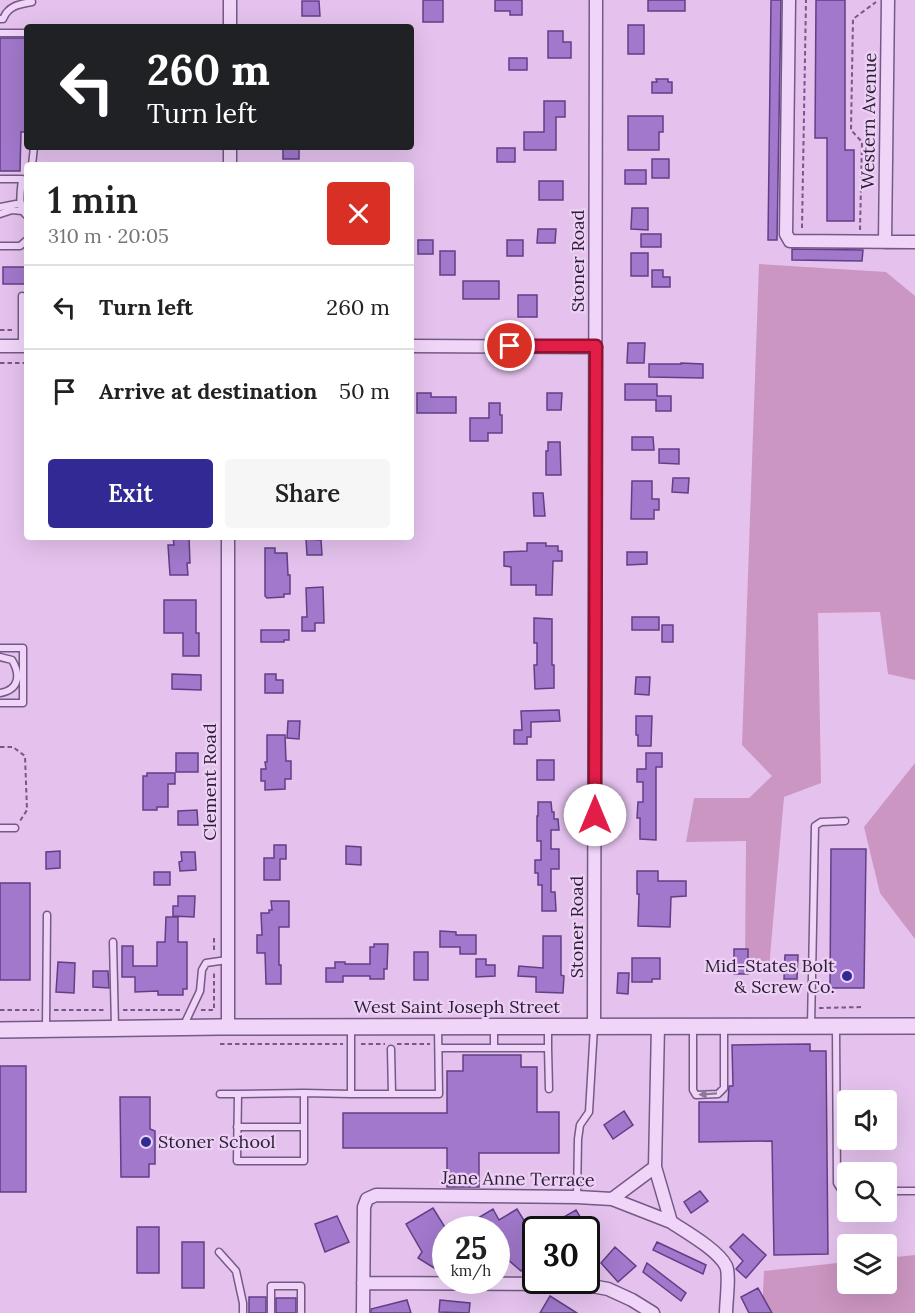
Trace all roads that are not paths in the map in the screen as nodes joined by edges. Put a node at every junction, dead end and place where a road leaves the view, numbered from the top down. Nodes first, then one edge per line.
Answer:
1 (230, 0) edge
2 (596, 0) edge
3 (789, 0) edge
4 (888, 0) edge
5 (32, 2) dead end
6 (0, 19) edge
7 (230, 24) edge
8 (0, 33) edge
9 (24, 33) edge
10 (24, 176) edge
11 (0, 179) edge
12 (21, 203) junction
13 (0, 207) edge
14 (0, 214) edge
15 (24, 214) edge
16 (885, 242) junction
17 (915, 242) edge
18 (24, 243) edge
19 (0, 246) edge
20 (22, 296) dead end
21 (24, 329) edge
22 (0, 346) edge
23 (24, 346) edge
24 (414, 346) edge
25 (596, 346) junction
26 (228, 540) edge
27 (0, 648) edge
28 (0, 657) edge
29 (0, 693) edge
30 (0, 703) edge
31 (846, 821) dead end
32 (0, 828) edge
33 (15, 828) road end
34 (47, 915) dead end
35 (114, 942) dead end
36 (227, 960) junction
37 (548, 1026) junction
38 (594, 1026) junction
39 (658, 1026) junction
40 (693, 1026) junction
41 (724, 1026) junction
42 (811, 1026) junction
43 (836, 1026) junction
44 (915, 1026) edge
45 (228, 1027) junction
46 (351, 1027) junction
47 (438, 1027) junction
48 (494, 1027) junction
49 (116, 1028) junction
50 (183, 1028) junction
51 (45, 1029) junction
52 (0, 1030) edge
53 (439, 1046) junction
54 (494, 1048) junction
55 (548, 1048) junction
56 (391, 1049) dead end
57 (549, 1089) dead end
58 (304, 1093) junction
59 (220, 1094) dead end
60 (238, 1094) junction
61 (351, 1094) junction
62 (392, 1094) junction
63 (237, 1127) junction
64 (304, 1127) junction
65 (655, 1167) junction
66 (837, 1183) edge
67 (897, 1191) edge
68 (915, 1191) edge
69 (577, 1197) junction
70 (612, 1199) junction
71 (671, 1222) junction
72 (219, 1252) dead end
73 (363, 1283) junction
74 (243, 1313) edge
75 (272, 1313) edge
76 (301, 1313) edge
77 (363, 1313) edge
78 (653, 1313) edge
79 (726, 1313) edge

1 - 7 street
2 - 25 street, Stoner Road
3 - 16 street
4 - 16 street, Western Avenue
5 - 6 lane
8 - 9 lane
10 - 11 lane
10 - 12 lane
12 - 13 lane
12 - 15 lane
14 - 15 lane
16 - 17 street
18 - 19 lane
20 - 21 lane
22 - 23 street
24 - 25 street
25 - 38 street, Stoner Road
26 - 36 street, Clement Road
27 - 30 lane
28 - 29 lane
31 - 42 lane
32 - 33 lane
34 - 51 lane
35 - 49 lane
36 - 45 street, Clement Road
36 - 50 lane
37 - 38 street, West Saint Joseph Street
37 - 48 street, West Saint Joseph Street
37 - 55 lane
38 - 39 street, West Saint Joseph Street
38 - 69 lane
39 - 40 street, West Saint Joseph Street
39 - 65 street
40 - 41 street, West Saint Joseph Street
41 -> 40 lane
41 - 42 street, West Saint Joseph Street
42 - 43 street, West Saint Joseph Street
43 - 44 street, West Saint Joseph Street
43 - 66 lane
45 - 46 street, West Saint Joseph Street
45 - 50 street, West Saint Joseph Street
46 - 47 street, West Saint Joseph Street
46 - 61 lane
47 - 48 street, West Saint Joseph Street
47 - 53 lane
48 - 54 lane
49 - 50 street, West Saint Joseph Street
49 - 51 street, West Saint Joseph Street
51 - 52 street, West Saint Joseph Street
53 - 54 lane
53 - 62 lane
54 - 55 lane
55 - 57 lane
56 - 62 lane
58 - 60 lane
58 - 61 lane
58 - 64 lane
59 - 60 lane
60 - 63 lane
61 - 62 lane
63 - 64 lane
63 - 64 lane
65 - 70 street, Jane Anne Terrace
65 - 71 street
67 - 68 lane
69 - 70 street, Jane Anne Terrace
69 - 73 street, Jane Anne Terrace
70 - 71 street
71 - 79 street
72 - 74 lane
73 - 77 street
73 - 78 street
75 - 76 lane

